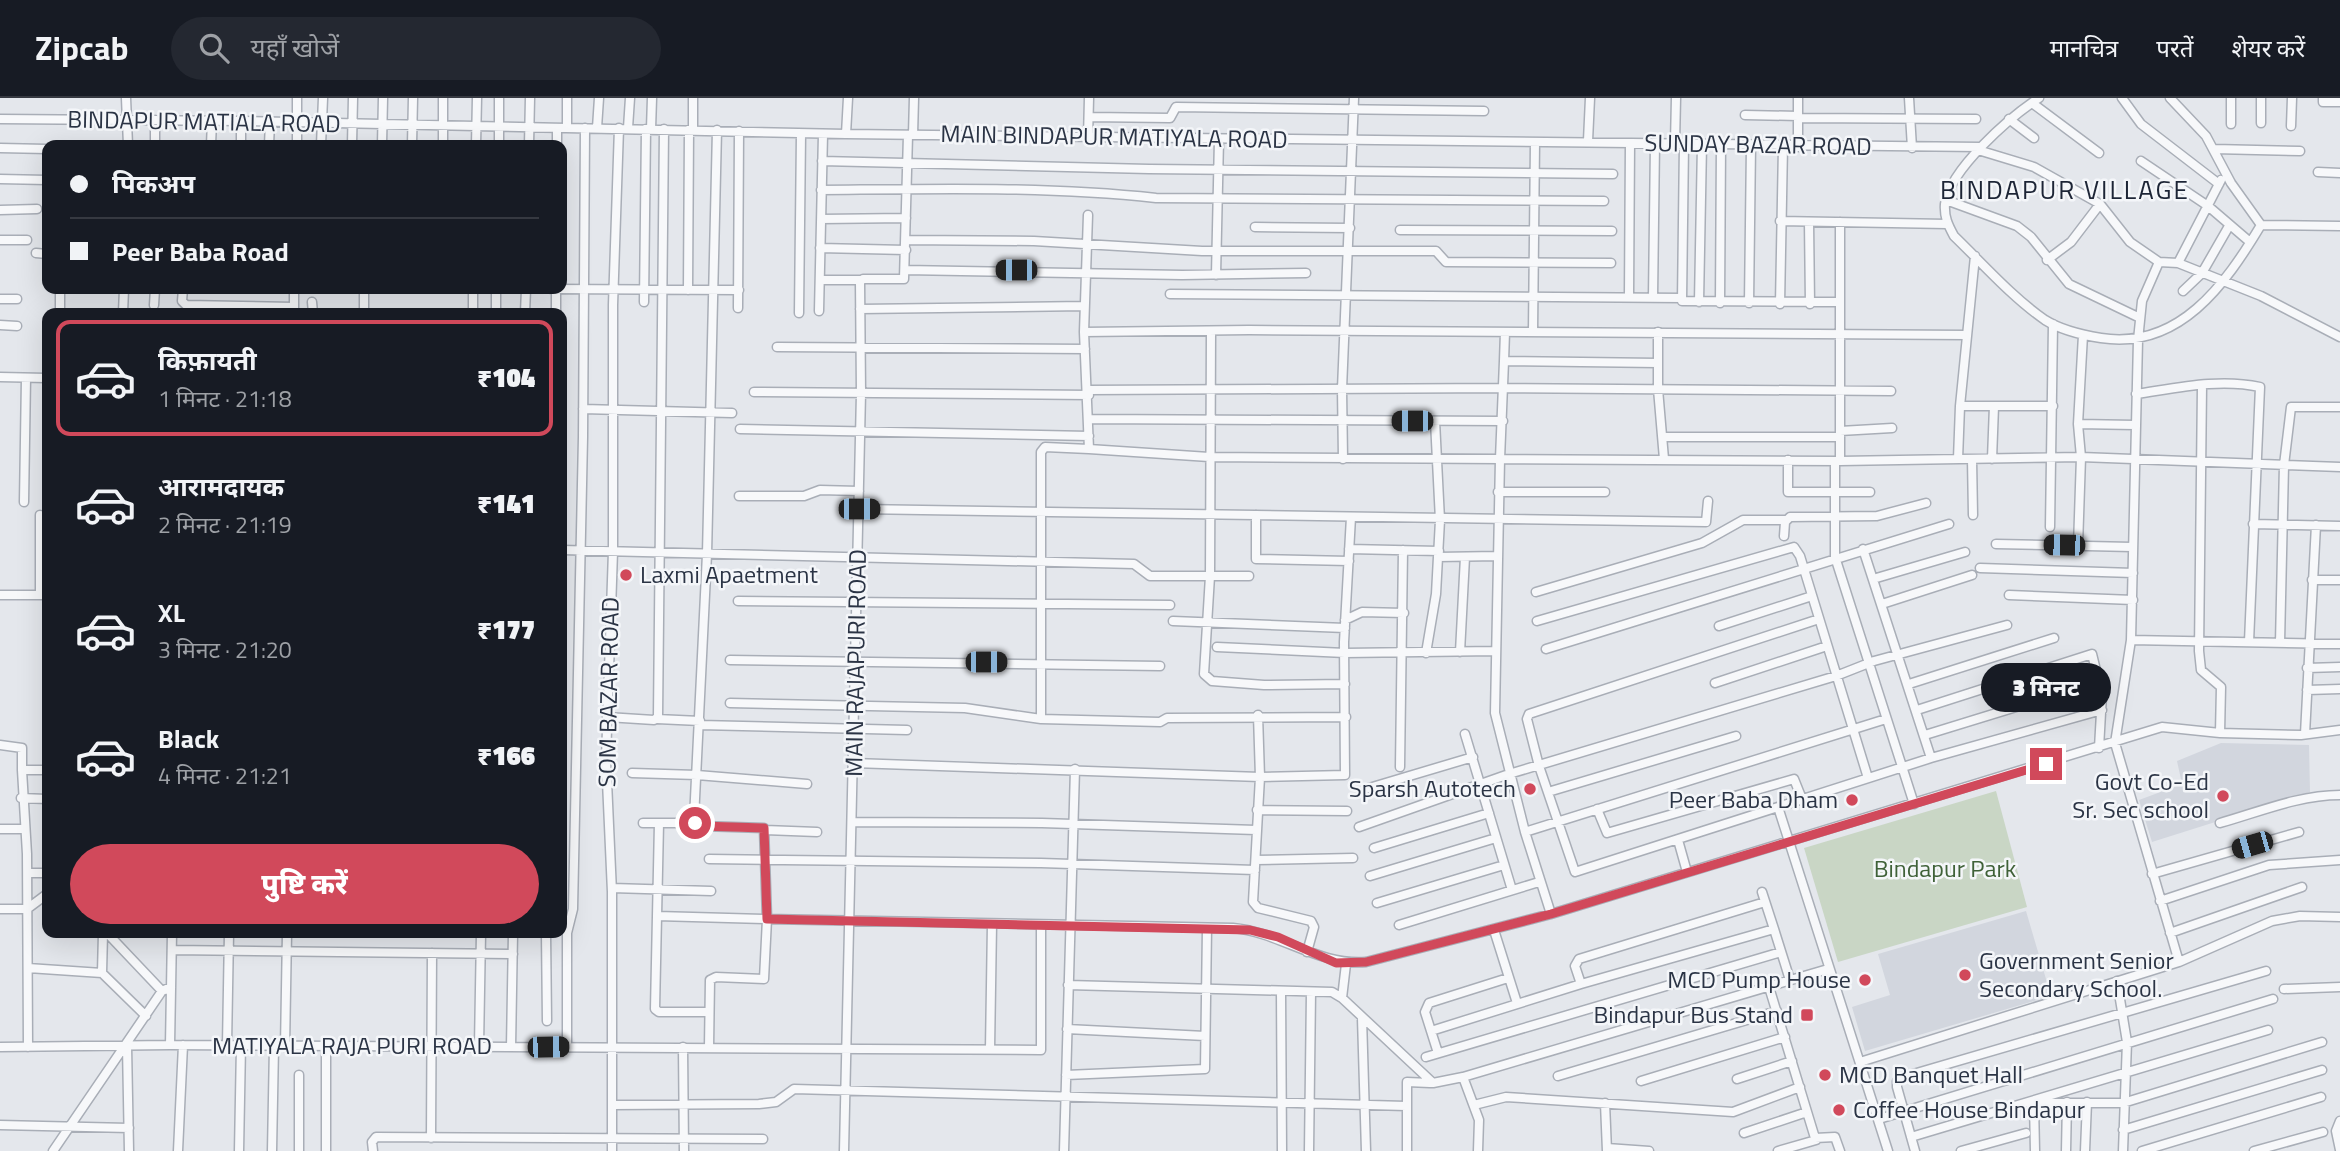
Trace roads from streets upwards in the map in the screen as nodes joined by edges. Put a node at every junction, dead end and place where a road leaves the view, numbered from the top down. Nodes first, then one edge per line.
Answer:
1 (127, 98) edge
2 (297, 98) edge
3 (323, 98) edge
4 (353, 98) edge
5 (383, 98) edge
6 (413, 98) edge
7 (443, 98) edge
8 (477, 98) edge
9 (499, 98) edge
10 (530, 98) edge
11 (567, 98) edge
12 (599, 98) edge
13 (630, 98) edge
14 (652, 98) edge
15 (693, 98) edge
16 (848, 98) edge
17 (914, 98) edge
18 (1089, 98) edge
19 (1354, 98) edge
20 (1590, 98) edge
21 (1676, 98) edge
22 (1797, 98) edge
23 (1909, 98) edge
24 (2122, 98) edge
25 (2170, 98) edge
26 (2231, 98) edge
27 (2261, 98) edge
28 (2292, 98) edge
29 (2323, 98) edge
30 (2031, 101) edge
31 (2340, 102) edge
32 (1353, 109) junction
33 (1484, 111) dead end
34 (1745, 115) dead end
35 (1089, 117) junction
36 (1798, 117) junction
37 (0, 119) edge
38 (1909, 119) junction
39 (1976, 119) dead end
40 (2008, 119) junction
41 (156, 120) junction
42 (128, 121) junction
43 (212, 121) junction
44 (241, 121) junction
45 (270, 122) junction
46 (297, 123) junction
47 (2261, 123) dead end
48 (322, 124) junction
49 (2231, 124) dead end
50 (352, 125) junction
51 (382, 126) junction
52 (567, 126) junction
53 (2291, 126) dead end
54 (413, 127) junction
55 (443, 127) junction
56 (476, 127) junction
57 (499, 128) junction
58 (529, 128) junction
59 (557, 128) junction
60 (585, 128) junction
61 (597, 128) junction
62 (623, 128) junction
63 (648, 129) junction
64 (664, 130) junction
65 (691, 130) junction
66 (717, 130) junction
67 (739, 131) junction
68 (802, 134) junction
69 (823, 134) junction
70 (846, 134) junction
71 (911, 135) junction
72 (1088, 138) junction
73 (2034, 138) dead end
74 (1219, 139) junction
75 (128, 140) edge
76 (155, 140) edge
77 (211, 140) edge
78 (241, 140) edge
79 (269, 140) edge
80 (297, 140) edge
81 (321, 140) edge
82 (352, 140) edge
83 (382, 140) edge
84 (412, 140) edge
85 (443, 140) edge
86 (476, 140) edge
87 (499, 140) edge
88 (529, 140) edge
89 (557, 140) edge
90 (1354, 140) junction
91 (1588, 141) junction
92 (1535, 142) junction
93 (1630, 143) junction
94 (1655, 143) junction
95 (1680, 143) junction
96 (1702, 144) junction
97 (1721, 144) junction
98 (1751, 145) junction
99 (1783, 146) junction
100 (1798, 147) junction
101 (0, 148) edge
102 (1912, 148) junction
103 (42, 149) edge
104 (1979, 149) junction
105 (2214, 149) junction
106 (2300, 151) dead end
107 (2099, 153) dead end
108 (822, 161) junction
109 (2141, 161) dead end
110 (908, 163) junction
111 (1217, 168) junction
112 (1350, 169) junction
113 (2226, 171) junction
114 (1534, 172) junction
115 (1613, 173) dead end
116 (2318, 173) dead end
117 (2340, 173) edge
118 (0, 179) edge
119 (42, 180) edge
120 (2219, 184) junction
121 (821, 190) junction
122 (907, 190) junction
123 (1216, 199) junction
124 (1350, 200) junction
125 (1946, 200) junction
126 (1534, 201) junction
127 (1604, 201) dead end
128 (2100, 204) junction
129 (2208, 206) junction
130 (37, 209) dead end
131 (0, 210) edge
132 (1088, 215) dead end
133 (906, 218) junction
134 (821, 219) junction
135 (1780, 221) junction
136 (1809, 222) junction
137 (1840, 222) junction
138 (1947, 224) junction
139 (2261, 225) junction
140 (2229, 226) junction
141 (2340, 226) edge
142 (1255, 227) dead end
143 (1350, 228) junction
144 (1400, 230) dead end
145 (1534, 231) junction
146 (1612, 232) dead end
147 (0, 240) edge
148 (27, 240) dead end
149 (2250, 242) junction
150 (1086, 243) junction
151 (906, 245) junction
152 (820, 248) junction
153 (1215, 251) junction
154 (37, 253) dead end
155 (1350, 253) junction
156 (42, 254) edge
157 (1975, 256) junction
158 (2047, 260) junction
159 (1534, 262) junction
160 (2159, 262) junction
161 (1611, 263) dead end
162 (2178, 263) junction
163 (905, 270) junction
164 (1086, 272) junction
165 (1306, 273) dead end
166 (2202, 273) junction
167 (1216, 275) junction
168 (820, 280) junction
169 (860, 280) junction
170 (2224, 281) junction
171 (584, 288) junction
172 (567, 289) edge
173 (614, 289) junction
174 (644, 289) junction
175 (664, 289) junction
176 (688, 290) junction
177 (713, 290) junction
178 (739, 290) junction
179 (2183, 291) dead end
180 (155, 294) edge
181 (183, 294) edge
182 (1170, 294) dead end
183 (1347, 295) junction
184 (1534, 296) junction
185 (1629, 296) junction
186 (1682, 298) junction
187 (0, 299) edge
188 (17, 299) dead end
189 (1653, 299) junction
190 (312, 302) dead end
191 (644, 302) dead end
192 (1699, 302) junction
193 (1840, 302) junction
194 (1720, 303) junction
195 (1749, 303) junction
196 (1780, 304) junction
197 (1810, 304) junction
198 (154, 305) dead end
199 (1084, 306) junction
200 (251, 308) edge
201 (313, 308) edge
202 (738, 308) dead end
203 (860, 309) junction
204 (819, 311) dead end
205 (799, 313) dead end
206 (2140, 318) junction
207 (2053, 324) junction
208 (0, 325) edge
209 (17, 326) dead end
210 (1210, 331) junction
211 (1084, 332) junction
212 (1344, 332) junction
213 (1505, 332) junction
214 (1533, 332) junction
215 (1658, 332) junction
216 (1840, 334) junction
217 (1967, 335) junction
218 (2083, 335) junction
219 (2340, 337) edge
220 (2138, 340) junction
221 (778, 347) dead end
222 (860, 347) junction
223 (1085, 349) junction
224 (1504, 361) junction
225 (1658, 363) junction
226 (0, 377) edge
227 (26, 378) junction
228 (42, 378) edge
229 (2202, 386) junction
230 (1210, 388) junction
231 (1504, 388) junction
232 (1342, 389) junction
233 (1658, 389) junction
234 (1842, 391) junction
235 (1891, 391) dead end
236 (754, 392) dead end
237 (1089, 392) junction
238 (862, 393) junction
239 (2136, 394) junction
240 (1960, 406) junction
241 (1994, 406) junction
242 (2053, 406) junction
243 (2340, 407) edge
244 (583, 409) junction
245 (613, 410) junction
246 (662, 411) junction
247 (710, 412) junction
248 (732, 412) dead end
249 (1089, 419) junction
250 (1209, 421) junction
251 (1342, 421) junction
252 (1435, 421) junction
253 (1503, 421) junction
254 (2078, 425) junction
255 (2135, 425) junction
256 (1892, 428) dead end
257 (740, 429) dead end
258 (860, 432) junction
259 (1840, 434) junction
260 (1089, 436) junction
261 (1663, 437) junction
262 (1089, 449) junction
263 (1209, 457) junction
264 (2081, 457) junction
265 (1343, 459) junction
266 (1436, 459) junction
267 (1500, 459) junction
268 (1664, 459) junction
269 (1958, 459) junction
270 (1972, 459) junction
271 (1992, 459) junction
272 (1788, 460) junction
273 (2050, 460) junction
274 (1838, 461) junction
275 (2133, 461) junction
276 (2200, 462) junction
277 (2256, 464) junction
278 (2284, 465) junction
279 (2340, 467) edge
280 (859, 491) junction
281 (1498, 492) junction
282 (1605, 492) dead end
283 (1835, 492) junction
284 (1870, 492) dead end
285 (739, 496) dead end
286 (1708, 501) dead end
287 (24, 502) dead end
288 (1926, 503) dead end
289 (859, 509) junction
290 (1041, 509) junction
291 (40, 514) dead end
292 (1209, 514) junction
293 (1256, 515) junction
294 (1973, 515) dead end
295 (1351, 517) junction
296 (1835, 518) junction
297 (1440, 520) junction
298 (1497, 520) junction
299 (1786, 520) junction
300 (1949, 524) dead end
301 (2253, 524) junction
302 (2283, 526) junction
303 (2316, 526) junction
304 (2340, 526) edge
305 (2050, 527) dead end
306 (1784, 536) dead end
307 (1996, 544) dead end
308 (2078, 546) junction
309 (2132, 547) junction
310 (1349, 549) junction
311 (567, 550) edge
312 (580, 550) junction
313 (1403, 550) junction
314 (1863, 550) junction
315 (613, 551) junction
316 (658, 552) junction
317 (1965, 552) dead end
318 (42, 554) edge
319 (707, 554) junction
320 (1438, 554) junction
321 (1465, 556) junction
322 (1497, 556) junction
323 (1835, 557) junction
324 (858, 558) junction
325 (1349, 561) junction
326 (1040, 563) junction
327 (1803, 568) junction
328 (1980, 569) dead end
329 (2133, 573) junction
330 (1972, 575) dead end
331 (1210, 576) junction
332 (1249, 576) dead end
333 (1873, 579) junction
334 (2312, 580) junction
335 (2340, 580) edge
336 (1536, 593) dead end
337 (0, 595) edge
338 (42, 595) edge
339 (2009, 595) dead end
340 (1812, 596) junction
341 (2133, 600) junction
342 (738, 601) dead end
343 (857, 602) junction
344 (1882, 604) junction
345 (1040, 605) junction
346 (1170, 605) dead end
347 (1404, 613) junction
348 (1819, 619) junction
349 (1173, 621) dead end
350 (1537, 621) dead end
351 (1207, 622) junction
352 (1345, 624) junction
353 (2007, 625) dead end
354 (1719, 626) dead end
355 (2054, 638) dead end
356 (2131, 640) junction
357 (2199, 641) junction
358 (2249, 642) junction
359 (2280, 643) junction
360 (2308, 644) junction
361 (2340, 644) edge
362 (1827, 646) junction
363 (1217, 647) dead end
364 (1546, 649) dead end
365 (1495, 651) junction
366 (1460, 652) junction
367 (1345, 653) junction
368 (1404, 653) junction
369 (1426, 653) junction
370 (1899, 655) junction
371 (730, 660) dead end
372 (1039, 662) junction
373 (856, 663) junction
374 (1868, 663) junction
375 (1160, 666) dead end
376 (2340, 667) edge
377 (2308, 668) junction
378 (1836, 676) junction
379 (2101, 681) junction
380 (1715, 682) dead end
381 (1345, 684) junction
382 (1909, 684) junction
383 (2340, 689) edge
384 (2306, 690) junction
385 (730, 703) dead end
386 (854, 705) junction
387 (1917, 710) junction
388 (2102, 710) junction
389 (1258, 715) junction
390 (1346, 717) junction
391 (607, 718) junction
392 (657, 719) junction
393 (1041, 719) junction
394 (1886, 719) junction
395 (700, 723) junction
396 (855, 726) junction
397 (907, 730) dead end
398 (1853, 730) junction
399 (2340, 730) edge
400 (2220, 733) junction
401 (1465, 734) dead end
402 (2305, 734) junction
403 (1925, 735) junction
404 (1736, 736) dead end
405 (2115, 743) junction
406 (0, 745) edge
407 (2099, 748) junction
408 (1473, 757) junction
409 (1931, 758) junction
410 (853, 763) junction
411 (1539, 766) junction
412 (1399, 767) dead end
413 (1902, 768) junction
414 (1075, 769) junction
415 (22, 770) junction
416 (42, 770) edge
417 (632, 773) dead end
418 (1509, 774) junction
419 (697, 775) junction
420 (1259, 777) junction
421 (1868, 778) junction
422 (807, 784) dead end
423 (1481, 784) junction
424 (1369, 788) dead end
425 (1548, 792) junction
426 (2340, 795) edge
427 (21, 798) junction
428 (42, 799) edge
429 (1802, 799) junction
430 (1913, 804) junction
431 (1778, 807) junction
432 (1597, 809) junction
433 (1257, 810) junction
434 (1347, 811) dead end
435 (1489, 813) junction
436 (643, 822) dead end
437 (852, 822) junction
438 (1557, 822) junction
439 (659, 823) junction
440 (695, 823) junction
441 (2220, 823) dead end
442 (1074, 825) junction
443 (1359, 827) dead end
444 (0, 829) edge
445 (24, 829) junction
446 (765, 830) junction
447 (1256, 830) junction
448 (817, 832) dead end
449 (1525, 832) junction
450 (2299, 832) dead end
451 (1496, 838) junction
452 (1678, 840) junction
453 (1789, 842) junction
454 (1374, 848) dead end
455 (1353, 858) dead end
456 (709, 859) dead end
457 (767, 859) junction
458 (850, 860) junction
459 (1256, 860) junction
460 (2340, 860) edge
461 (1074, 864) junction
462 (1504, 864) junction
463 (1255, 870) junction
464 (1687, 872) junction
465 (27, 873) junction
466 (42, 873) edge
467 (2152, 874) junction
468 (1370, 876) dead end
469 (1539, 882) junction
470 (2302, 887) dead end
471 (612, 888) junction
472 (657, 889) junction
473 (1512, 890) junction
474 (711, 891) dead end
475 (1762, 892) dead end
476 (42, 898) edge
477 (2160, 901) junction
478 (1765, 902) junction
479 (1377, 903) dead end
480 (0, 909) edge
481 (27, 909) junction
482 (1551, 914) junction
483 (657, 916) junction
484 (2340, 916) edge
485 (767, 919) junction
486 (848, 921) junction
487 (992, 924) junction
488 (1399, 925) dead end
489 (1041, 926) junction
490 (1069, 926) junction
491 (1208, 928) junction
492 (1774, 929) junction
493 (567, 930) edge
494 (1494, 930) junction
495 (2170, 933) junction
496 (105, 938) edge
497 (111, 938) edge
498 (173, 938) edge
499 (229, 938) edge
500 (287, 938) edge
501 (481, 938) edge
502 (513, 938) edge
503 (546, 938) edge
504 (566, 938) edge
505 (172, 950) junction
506 (228, 950) junction
507 (286, 951) junction
508 (1307, 952) junction
509 (1781, 952) junction
510 (432, 953) junction
511 (480, 953) junction
512 (513, 954) junction
513 (2179, 962) junction
514 (1346, 964) junction
515 (28, 968) junction
516 (1828, 970) junction
517 (2266, 971) dead end
518 (102, 973) junction
519 (1508, 978) junction
520 (1790, 980) junction
521 (2117, 981) junction
522 (1581, 984) junction
523 (1068, 985) junction
524 (1769, 987) junction
525 (2340, 987) edge
526 (167, 989) junction
527 (2284, 989) dead end
528 (1205, 991) junction
529 (1282, 992) junction
530 (1311, 992) junction
531 (1342, 998) junction
532 (2273, 999) dead end
533 (1517, 1003) junction
534 (1777, 1011) junction
535 (709, 1012) junction
536 (2122, 1013) junction
537 (146, 1016) junction
538 (1362, 1018) junction
539 (547, 1021) dead end
540 (1067, 1030) junction
541 (2268, 1030) dead end
542 (1431, 1031) junction
543 (1205, 1036) junction
544 (1785, 1037) junction
545 (2127, 1042) junction
546 (2322, 1042) dead end
547 (170, 1045) junction
548 (183, 1045) junction
549 (227, 1045) junction
550 (241, 1045) junction
551 (127, 1046) junction
552 (274, 1046) junction
553 (326, 1046) junction
554 (430, 1046) junction
555 (479, 1046) junction
556 (0, 1047) edge
557 (27, 1047) junction
558 (285, 1047) junction
559 (511, 1047) junction
560 (566, 1047) junction
561 (614, 1047) junction
562 (683, 1047) junction
563 (709, 1047) junction
564 (846, 1048) junction
565 (990, 1049) junction
566 (1438, 1054) junction
567 (1426, 1057) dead end
568 (1792, 1061) junction
569 (1860, 1062) junction
570 (2322, 1070) dead end
571 (2127, 1072) junction
572 (299, 1074) dead end
573 (1066, 1075) junction
574 (1558, 1076) dead end
575 (1463, 1077) junction
576 (1737, 1079) dead end
577 (1641, 1081) dead end
578 (1433, 1083) junction
579 (1800, 1087) junction
580 (845, 1092) junction
581 (1065, 1095) junction
582 (2321, 1097) dead end
583 (1282, 1101) junction
584 (2067, 1101) junction
585 (2087, 1102) junction
586 (1605, 1103) junction
587 (2123, 1103) junction
588 (684, 1104) junction
589 (1308, 1104) junction
590 (612, 1105) junction
591 (1474, 1105) junction
592 (1364, 1106) junction
593 (1406, 1106) junction
594 (1903, 1111) junction
595 (1807, 1112) junction
596 (1878, 1119) junction
597 (2340, 1121) edge
598 (0, 1125) edge
599 (68, 1125) junction
600 (129, 1128) junction
601 (2123, 1130) junction
602 (2323, 1132) dead end
603 (1744, 1133) dead end
604 (2026, 1133) dead end
605 (1911, 1137) junction
606 (430, 1138) junction
607 (612, 1138) junction
608 (684, 1139) junction
609 (763, 1139) dead end
610 (1816, 1140) junction
611 (1607, 1149) edge
612 (2340, 1150) edge
613 (53, 1151) edge
614 (129, 1151) edge
615 (178, 1151) edge
616 (239, 1151) edge
617 (272, 1151) edge
618 (299, 1151) edge
619 (326, 1151) edge
620 (373, 1151) edge
621 (612, 1151) edge
622 (684, 1151) edge
623 (844, 1151) edge
624 (1064, 1151) edge
625 (1282, 1151) edge
626 (1309, 1151) edge
627 (1366, 1151) edge
628 (1407, 1151) edge
629 (1478, 1151) edge
630 (1649, 1151) edge
631 (1778, 1151) edge
632 (1840, 1151) edge
633 (1888, 1151) edge
634 (1916, 1151) edge
635 (1961, 1151) edge
636 (2035, 1151) edge
637 (2066, 1151) edge
638 (2085, 1151) edge
639 (2123, 1151) edge
640 (2142, 1151) edge
641 (2254, 1151) edge

1 - 42 street
2 - 46 street
3 - 48 street
4 - 50 street
5 - 51 street
6 - 54 street
7 - 55 street
8 - 56 street
9 - 57 street
10 - 58 street
11 - 52 street
12 - 61 street
13 - 62 street, SOM BAZAR ROAD
14 - 63 street
15 - 65 street
16 - 70 street
17 - 71 street
18 - 35 street
19 - 32 street
20 - 91 street
21 - 95 street
22 - 36 street
23 - 38 street
24 - 120 street
25 - 105 street
26 - 49 street
27 - 47 street
28 - 53 street
29 - 31 street
30 - 40 street
30 - 107 street
32 - 33 street
32 - 35 street
32 - 90 street
34 - 36 street
35 - 72 street
36 - 38 street
36 - 100 street
37 - 42 street, BINDAPUR MATIALA ROAD
38 - 39 street
38 - 102 street
40 - 73 street
40 - 104 street
41 - 42 street, BINDAPUR MATIALA ROAD
41 - 43 street, BINDAPUR MATIALA ROAD
41 - 76 street
42 - 75 street
43 - 44 street, BINDAPUR MATIALA ROAD
43 - 77 street
44 - 45 street, BINDAPUR MATIALA ROAD
44 - 78 street
45 - 46 street, BINDAPUR MATIALA ROAD
45 - 79 street
46 - 48 street, BINDAPUR MATIALA ROAD
46 - 80 street
48 - 50 street, BINDAPUR MATIALA ROAD
48 - 81 street
50 - 51 street, BINDAPUR MATIALA ROAD
50 - 82 street
51 - 54 street, BINDAPUR MATIALA ROAD
51 - 83 street
52 - 59 street, BINDAPUR MATIALA ROAD
52 - 60 street, BINDAPUR MATIALA ROAD
54 - 55 street, BINDAPUR MATIALA ROAD
54 - 84 street
55 - 56 street, BINDAPUR MATIALA ROAD
55 - 85 street
56 - 57 street, BINDAPUR MATIALA ROAD
56 - 86 street
57 - 58 street, BINDAPUR MATIALA ROAD
57 - 87 street
58 - 59 street, BINDAPUR MATIALA ROAD
58 - 88 street
59 - 89 street
60 - 61 street, BINDAPUR MATIALA ROAD
60 - 171 street
61 - 62 street, BINDAPUR MATIALA ROAD
62 - 63 street
62 - 173 street, SOM BAZAR ROAD
63 - 64 street
63 - 174 street
64 - 65 street
64 - 175 street
65 - 66 street, MAIN BINDAPUR MATIYALA ROAD
65 - 176 street
66 - 67 street, MAIN BINDAPUR MATIYALA ROAD
66 - 177 street
67 - 68 street, MAIN BINDAPUR MATIYALA ROAD
67 - 178 street
68 - 69 street, MAIN BINDAPUR MATIYALA ROAD
68 - 205 street
69 - 70 street, MAIN BINDAPUR MATIYALA ROAD
69 - 108 street
70 - 71 street, MAIN BINDAPUR MATIYALA ROAD
71 - 72 street, MAIN BINDAPUR MATIYALA ROAD
71 - 110 street
72 - 74 street, MAIN BINDAPUR MATIYALA ROAD
74 - 90 street, MAIN BINDAPUR MATIYALA ROAD
74 - 111 street
90 - 92 street, MAIN BINDAPUR MATIYALA ROAD
90 - 112 street
91 - 92 street, SUNDAY BAZAR ROAD
91 - 93 street, SUNDAY BAZAR ROAD
92 - 114 street
93 - 94 street, SUNDAY BAZAR ROAD
93 - 185 street
94 - 95 street, SUNDAY BAZAR ROAD
94 - 189 street
95 - 96 street, SUNDAY BAZAR ROAD
95 - 186 street
96 - 97 street, SUNDAY BAZAR ROAD
96 - 192 street
97 - 98 street, SUNDAY BAZAR ROAD
97 - 194 street
98 - 99 street, SUNDAY BAZAR ROAD
98 - 195 street
99 - 100 street, SUNDAY BAZAR ROAD
99 - 135 street
100 - 102 street, SUNDAY BAZAR ROAD
101 - 103 street
102 - 104 street, SUNDAY BAZAR ROAD
104 - 125 street
104 - 128 street, SUNDAY BAZAR ROAD
105 - 106 street
105 - 113 street
108 - 110 street
108 - 121 street
109 - 129 street
110 - 111 street
110 - 122 street
111 - 112 street
111 - 123 street
112 - 114 street
112 - 124 street
113 - 120 street
113 - 139 street
114 - 115 street
114 - 126 street
116 - 117 street
118 - 119 street
120 - 129 street
121 - 122 street
121 - 134 street
122 - 123 street
122 - 133 street
123 - 124 street
123 - 153 street
124 - 126 street
124 - 143 street
125 - 138 street
125 - 158 street
126 - 127 street
126 - 145 street
128 - 158 street
128 - 160 street
129 - 140 street
129 - 162 street
130 - 131 street
132 - 150 street
133 - 134 street
133 - 151 street
134 - 152 street
135 - 136 street
135 - 196 street
136 - 137 street
136 - 197 street
137 - 138 street
137 - 193 street
138 - 157 street
139 - 141 street
139 - 149 street
140 - 149 street
140 - 166 street
142 - 143 street
143 - 155 street
144 - 145 street
145 - 146 street
145 - 159 street
147 - 148 street
149 - 170 street
150 - 151 street
150 - 153 street
150 - 164 street
151 - 152 street
151 - 163 street
152 - 168 street
153 - 155 street
153 - 167 street
154 - 156 street
155 - 159 street
155 - 183 street
157 - 207 street
157 - 217 street
158 - 206 street
159 - 161 street
159 - 184 street
160 - 162 street
160 - 206 street
162 - 166 street
163 - 164 street
163 - 169 street
164 - 167 street
164 - 199 street
165 - 167 street
166 - 170 street
166 - 179 street
168 - 169 street
168 - 204 street
169 - 203 street, MAIN RAJAPURI ROAD
170 - 219 street
170 - 220 street
171 - 172 street
171 - 173 street
171 - 244 street
173 - 174 street
173 - 245 street, SOM BAZAR ROAD
174 - 175 street
174 - 191 street
175 - 176 street
175 - 246 street
176 - 177 street
177 - 178 street
177 - 247 street
178 - 202 street
180 - 198 street
181 - 200 street
182 - 183 street
183 - 184 street
183 - 212 street
184 - 185 street
184 - 214 street
185 - 189 street
186 - 189 street
186 - 192 street
187 - 188 street
190 - 201 street
192 - 194 street
193 - 197 street
193 - 216 street
194 - 195 street
195 - 196 street
196 - 197 street
199 - 203 street
199 - 211 street
203 - 222 street, MAIN RAJAPURI ROAD
206 - 220 street
207 - 218 street
207 - 242 street
208 - 209 street
210 - 211 street
210 - 212 street
210 - 230 street
211 - 223 street
212 - 213 street
212 - 232 street
213 - 214 street
213 - 224 street
214 - 215 street
215 - 216 street
215 - 225 street
216 - 217 street
216 - 234 street
217 - 240 street
218 - 220 street
218 - 254 street
220 - 239 street
221 - 222 street
222 - 223 street
222 - 238 street, MAIN RAJAPURI ROAD
223 - 237 street
224 - 225 street
224 - 231 street
225 - 233 street
226 - 227 street
227 - 228 street
227 - 287 street
229 - 239 street
229 - 276 street
229 - 277 street
230 - 232 street
230 - 237 street
230 - 250 street
231 - 232 street
231 - 233 street
231 - 253 street
232 - 251 street
233 - 234 street
233 - 261 street
234 - 235 street
234 - 259 street
236 - 238 street
237 - 238 street
237 - 249 street
238 - 258 street, MAIN RAJAPURI ROAD
239 - 255 street
240 - 241 street
240 - 269 street
241 - 242 street
241 - 271 street
242 - 273 street
243 - 278 street
244 - 245 street
244 - 312 street
245 - 246 street
245 - 315 street, SOM BAZAR ROAD
246 - 247 street
246 - 316 street
247 - 248 street
247 - 319 street
249 - 250 street
249 - 260 street
250 - 251 street
250 - 263 street
251 - 252 street
251 - 265 street
252 - 253 street
252 - 266 street
253 - 267 street
254 - 255 street
254 - 264 street
255 - 275 street
256 - 259 street
257 - 258 street
258 - 260 street
258 - 280 street, MAIN RAJAPURI ROAD
259 - 261 street
259 - 274 street
260 - 262 street
261 - 268 street
262 - 263 street
262 - 290 street
263 - 265 street
263 - 292 street
264 - 273 street
264 - 275 street
264 - 308 street
265 - 266 street
266 - 267 street
266 - 297 street
267 - 268 street
267 - 281 street
268 - 272 street
269 - 270 street
269 - 274 street
270 - 271 street
270 - 294 street
271 - 273 street
272 - 274 street
272 - 283 street
273 - 305 street
274 - 283 street
275 - 276 street
275 - 309 street
276 - 277 street
276 - 357 street
277 - 278 street
277 - 301 street
278 - 279 street
278 - 302 street
280 - 285 street
280 - 289 street, MAIN RAJAPURI ROAD
281 - 282 street
281 - 298 street
283 - 284 street
283 - 296 street
286 - 298 street
288 - 296 street
289 - 290 street
289 - 324 street, MAIN RAJAPURI ROAD
290 - 292 street
290 - 326 street
291 - 318 street
292 - 293 street
292 - 331 street
293 - 295 street
293 - 325 street
295 - 297 street
295 - 310 street
296 - 299 street
296 - 323 street
297 - 298 street
297 - 320 street
298 - 322 street
299 - 306 street
299 - 336 street
300 - 314 street
301 - 302 street
301 - 358 street
302 - 303 street
302 - 359 street
303 - 304 street
303 - 334 street
307 - 308 street
308 - 309 street
309 - 329 street
310 - 313 street
310 - 325 street
311 - 312 street
312 - 315 street
312 - 493 street
313 - 320 street
313 - 347 street
314 - 323 street
314 - 333 street
315 - 316 street
315 - 391 street, SOM BAZAR ROAD
316 - 319 street
316 - 392 street
317 - 333 street
319 - 324 street
319 - 395 street
320 - 321 street
320 - 369 street
321 - 322 street
321 - 366 street
322 - 365 street
323 - 327 street
323 - 374 street
324 - 326 street
324 - 343 street, MAIN RAJAPURI ROAD
325 - 352 street
326 - 331 street
326 - 345 street
327 - 340 street
327 - 350 street
327 - 364 street
328 - 329 street
329 - 341 street
330 - 344 street
331 - 332 street
331 - 351 street
333 - 344 street
334 - 335 street
334 - 360 street
337 - 338 street
339 - 341 street
340 - 348 street
340 - 354 street
341 - 356 street
342 - 343 street
343 - 345 street
343 - 373 street, MAIN RAJAPURI ROAD
344 - 370 street
345 - 346 street
345 - 372 street
347 - 352 street
347 - 368 street
348 - 362 street
348 - 411 street
349 - 351 street
351 - 352 street
351 - 381 street
352 - 367 street
353 - 370 street
355 - 382 street
356 - 357 street
356 - 405 street
357 - 358 street
357 - 400 street
358 - 359 street
359 - 360 street
360 - 361 street
360 - 377 street
362 - 378 street
362 - 380 street
363 - 367 street
365 - 366 street
365 - 418 street
366 - 369 street
367 - 368 street
367 - 381 street
368 - 369 street
368 - 412 street
370 - 374 street
370 - 382 street
371 - 373 street
372 - 373 street
372 - 375 street
372 - 393 street
373 - 386 street, MAIN RAJAPURI ROAD
374 - 378 street
374 - 394 street
376 - 377 street
377 - 384 street
378 - 398 street
378 - 411 street
379 - 387 street
379 - 388 street
379 - 403 street
381 - 390 street
382 - 387 street
383 - 384 street
384 - 402 street
385 - 386 street
386 - 393 street
386 - 396 street, MAIN RAJAPURI ROAD
387 - 403 street
388 - 407 street
388 - 409 street
389 - 390 street
389 - 393 street
389 - 420 street
390 - 420 street
391 - 392 street
391 - 471 street, SOM BAZAR ROAD
392 - 395 street
394 - 398 street
394 - 413 street
395 - 396 street
395 - 419 street
396 - 397 street
396 - 410 street, MAIN RAJAPURI ROAD
398 - 421 street
398 - 432 street
399 - 402 street
400 - 402 street
400 - 405 street
401 - 408 street
403 - 409 street
404 - 425 street
405 - 407 street
405 - 467 street
406 - 415 street
407 - 430 street
408 - 423 street
408 - 424 street
409 - 413 street
410 - 414 street
410 - 437 street, MAIN RAJAPURI ROAD
411 - 418 street
411 - 425 street
413 - 421 street
413 - 430 street
414 - 420 street
414 - 442 street
415 - 416 street
415 - 427 street
417 - 419 street
418 - 423 street
418 - 449 street
419 - 422 street
419 - 440 street
420 - 433 street
421 - 429 street
423 - 435 street
423 - 443 street
425 - 438 street
426 - 441 street
427 - 428 street
427 - 445 street
429 - 431 street
429 - 432 street
430 - 453 street
431 - 452 street
431 - 453 street
432 - 438 street
433 - 434 street
433 - 447 street
435 - 451 street
435 - 454 street
436 - 439 street
437 - 442 street
437 - 458 street, MAIN RAJAPURI ROAD
438 - 449 street
438 - 452 street
439 - 440 street
439 - 472 street
440 - 446 street
442 - 447 street
442 - 461 street
444 - 445 street
445 - 465 street
446 - 448 street
446 - 457 street
447 - 459 street
449 - 469 street
450 - 467 street
451 - 462 street
451 - 468 street
452 - 464 street
453 - 464 street
453 - 516 street
455 - 459 street
456 - 457 street
457 - 458 street
457 - 485 street
458 - 461 street
458 - 486 street, MAIN RAJAPURI ROAD
459 - 463 street
460 - 477 street
461 - 463 street
461 - 490 street
462 - 473 street
462 - 479 street
463 - 508 street
464 - 482 street
465 - 466 street
465 - 481 street
467 - 477 street
469 - 473 street
469 - 482 street
470 - 495 street
471 - 472 street
471 - 561 street, SOM BAZAR ROAD
472 - 474 street
472 - 483 street
473 - 488 street
475 - 478 street
476 - 481 street
477 - 495 street
478 - 492 street
478 - 522 street
480 - 481 street
481 - 515 street
482 - 494 street
483 - 485 street
483 - 535 street
484 - 513 street
485 - 486 street
485 - 535 street
486 - 487 street
486 - 564 street, MAIN RAJAPURI ROAD
487 - 489 street
487 - 565 street
489 - 490 street
489 - 565 street, MATIYALA RAJA PURI ROAD
490 - 491 street
490 - 523 street
491 - 508 street
491 - 528 street
492 - 509 street
492 - 522 street
494 - 514 street
494 - 519 street
495 - 513 street
496 - 518 street
497 - 526 street
498 - 505 street
499 - 506 street
500 - 507 street
501 - 511 street
502 - 512 street
503 - 539 street
504 - 560 street
505 - 506 street
505 - 526 street
506 - 507 street
506 - 549 street
507 - 510 street
507 - 558 street
508 - 514 street
509 - 520 street
509 - 566 street
510 - 511 street
510 - 554 street
511 - 512 street
511 - 555 street
512 - 559 street
513 - 521 street
514 - 531 street
515 - 518 street
515 - 557 street
516 - 520 street
516 - 569 street
517 - 536 street
518 - 537 street
519 - 533 street
519 - 542 street
520 - 524 street
521 - 536 street
521 - 569 street
522 - 533 street
523 - 528 street
523 - 540 street
524 - 534 street
524 - 575 street
525 - 527 street
526 - 537 street
526 - 547 street
528 - 529 street
528 - 543 street
529 - 530 street
529 - 583 street
530 - 531 street
530 - 589 street
531 - 538 street
532 - 545 street
533 - 542 street
534 - 544 street
534 - 574 street
535 - 563 street
536 - 545 street
536 - 594 street
537 - 551 street
538 - 578 street
538 - 592 street
540 - 543 street
540 - 573 street
541 - 571 street
542 - 566 street
543 - 573 street
544 - 568 street
544 - 577 street
545 - 571 street
545 - 594 street
546 - 587 street
547 - 548 street, MATIYALA RAJA PURI ROAD
547 - 551 street, MATIYALA RAJA PURI ROAD
548 - 549 street, MATIYALA RAJA PURI ROAD
548 - 615 street
549 - 550 street, MATIYALA RAJA PURI ROAD
550 - 552 street, MATIYALA RAJA PURI ROAD
550 - 616 street
551 - 557 street, MATIYALA RAJA PURI ROAD
551 - 599 street
551 - 600 street
552 - 558 street, MATIYALA RAJA PURI ROAD
552 - 617 street
553 - 554 street, MATIYALA RAJA PURI ROAD
553 - 558 street, MATIYALA RAJA PURI ROAD
553 - 619 street
554 - 555 street, MATIYALA RAJA PURI ROAD
554 - 606 street
555 - 559 street, MATIYALA RAJA PURI ROAD
556 - 557 street, MATIYALA RAJA PURI ROAD
559 - 560 street, MATIYALA RAJA PURI ROAD
560 - 561 street, MATIYALA RAJA PURI ROAD
561 - 562 street, MATIYALA RAJA PURI ROAD
561 - 590 street, SOM BAZAR ROAD
562 - 563 street, MATIYALA RAJA PURI ROAD
562 - 588 street
563 - 564 street, MATIYALA RAJA PURI ROAD
564 - 565 street, MATIYALA RAJA PURI ROAD
564 - 580 street, MAIN RAJAPURI ROAD
566 - 567 street
568 - 576 street
568 - 579 street
569 - 596 street
570 - 601 street
571 - 587 street
571 - 605 street
572 - 618 street
573 - 581 street
575 - 578 street
575 - 591 street
578 - 593 street
579 - 586 street
579 - 595 street
580 - 581 street
580 - 588 street
580 - 623 street, MAIN RAJAPURI ROAD
581 - 583 street
581 - 624 street
582 - 640 street
583 - 589 street
583 - 625 street
584 - 585 street
584 - 636 street
584 - 637 street
585 - 587 street
585 - 638 street
586 - 591 street
586 - 611 street
587 - 601 street
588 - 590 street
588 - 608 street
589 - 592 street
589 - 626 street
590 - 607 street, SOM BAZAR ROAD
591 - 629 street
592 - 593 street
592 - 627 street
593 - 628 street
594 - 596 street
594 - 605 street
595 - 603 street
595 - 610 street
596 - 633 street
597 - 612 street
598 - 599 street
599 - 600 street
599 - 613 street
600 - 614 street
601 - 639 street
602 - 641 street
604 - 635 street
605 - 634 street
606 - 607 street
606 - 620 street
607 - 608 street
607 - 621 street, SOM BAZAR ROAD
608 - 609 street
608 - 622 street
610 - 631 street
610 - 632 street
611 - 630 street

